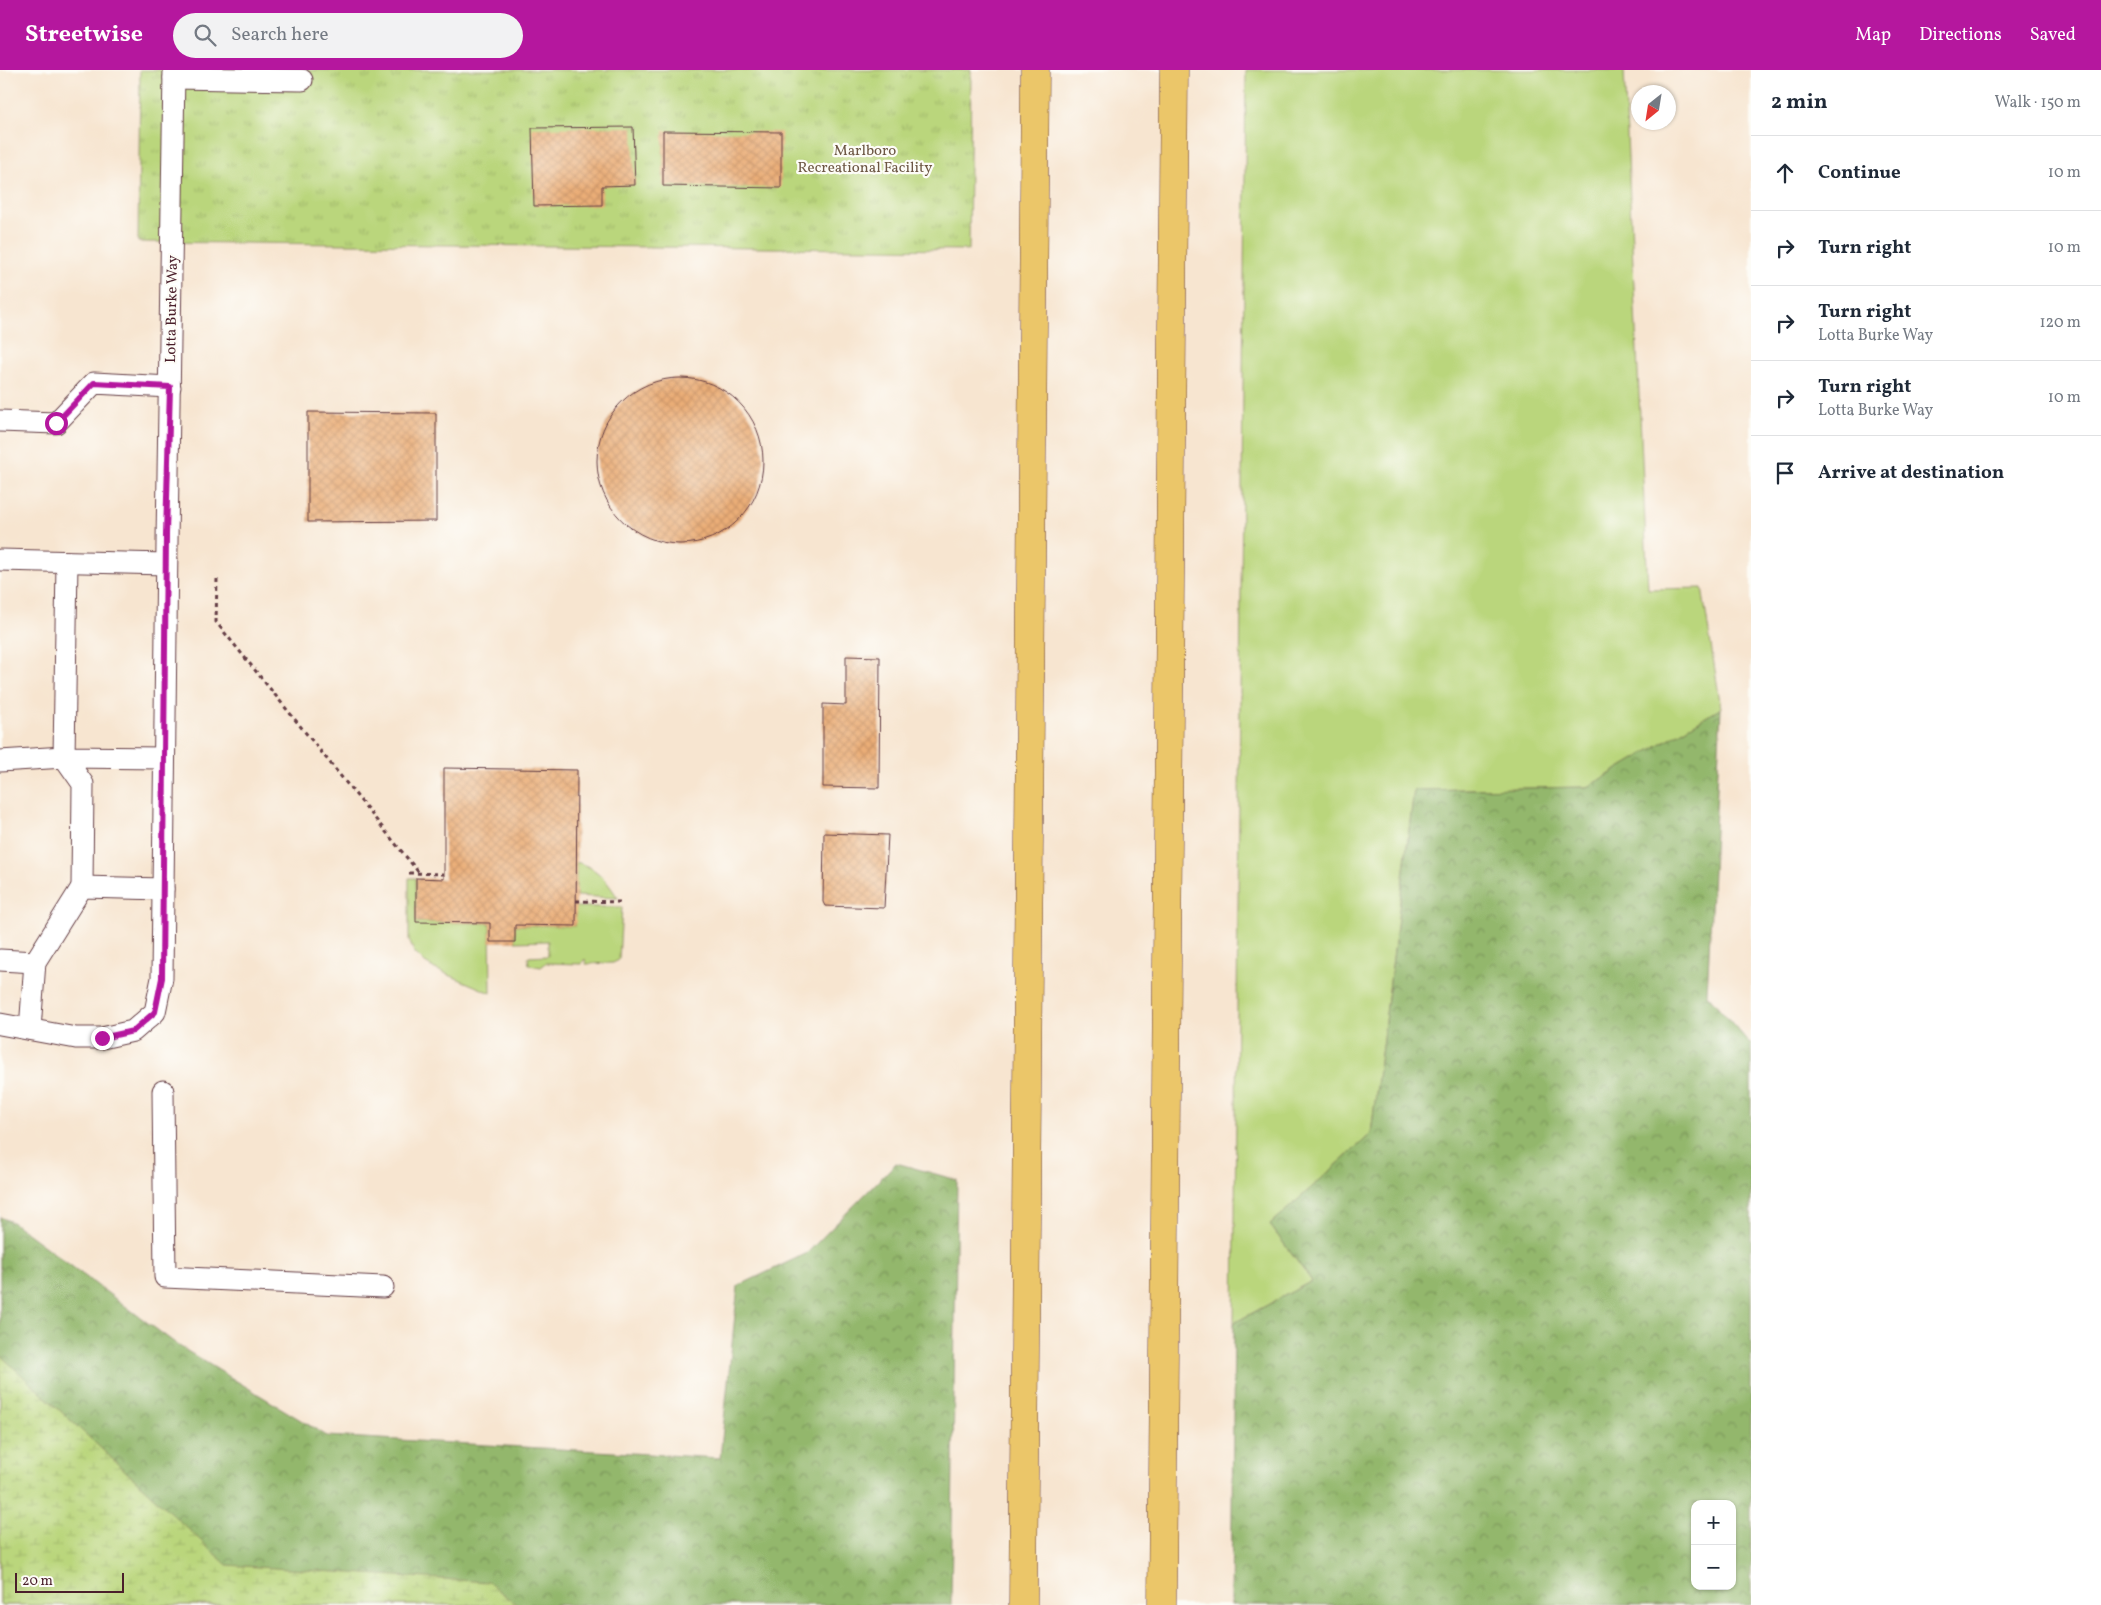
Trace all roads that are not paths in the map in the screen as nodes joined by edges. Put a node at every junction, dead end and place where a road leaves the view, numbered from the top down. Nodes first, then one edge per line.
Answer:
1 (1035, 70) edge
2 (1174, 70) edge
3 (174, 74) edge
4 (302, 80) dead end
5 (170, 387) junction
6 (0, 421) edge
7 (0, 560) edge
8 (67, 562) junction
9 (166, 564) junction
10 (64, 757) junction
11 (164, 758) junction
12 (0, 761) edge
13 (82, 887) junction
14 (162, 889) junction
15 (0, 960) edge
16 (35, 962) junction
17 (0, 1024) edge
18 (30, 1029) junction
19 (163, 1091) dead end
20 (383, 1286) dead end
21 (1023, 1605) edge
22 (1162, 1605) edge

1 - 21 highway
2 - 22 highway
3 - 4 lane
3 - 5 lane, Lotta Burke Way
5 - 6 lane
5 - 9 lane, Lotta Burke Way
7 - 8 lane
8 - 9 lane
8 - 10 lane
9 - 11 lane, Lotta Burke Way
10 - 11 lane
10 - 12 lane
10 - 13 lane
11 - 14 lane, Lotta Burke Way
13 - 14 lane
13 - 16 lane
14 - 18 lane, Lotta Burke Way
15 - 16 lane
16 - 18 lane
17 - 18 lane, Lotta Burke Way
19 - 20 lane

